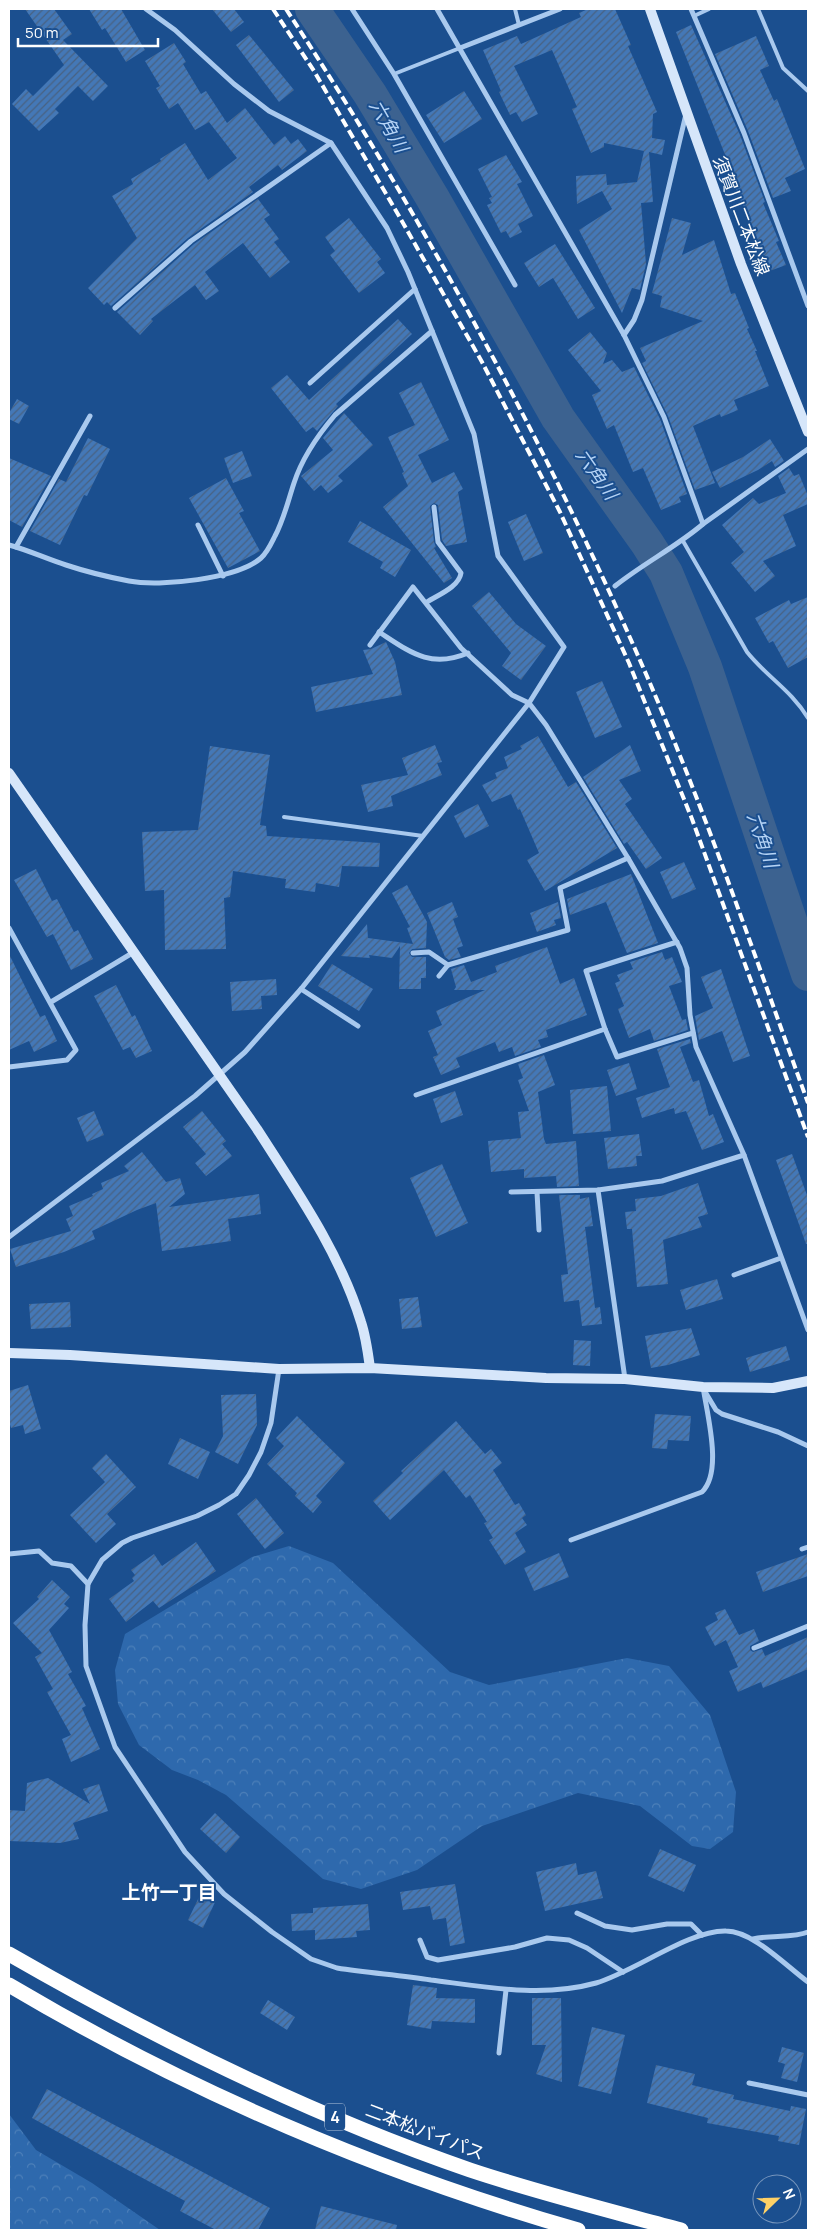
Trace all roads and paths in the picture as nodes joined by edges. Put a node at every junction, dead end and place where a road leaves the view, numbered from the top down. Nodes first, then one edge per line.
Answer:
1 (146, 9) edge
2 (352, 9) edge
3 (437, 9) edge
4 (515, 9) edge
5 (560, 9) edge
6 (650, 9) edge
7 (691, 9) edge
8 (709, 9) edge
9 (758, 9) edge
10 (694, 16) junction
11 (519, 25) junction
12 (460, 48) junction
13 (394, 74) junction
14 (808, 91) edge
15 (686, 114) junction
16 (331, 143) junction
17 (515, 285) dead end
18 (415, 289) junction
19 (808, 306) edge
20 (115, 308) dead end
21 (432, 331) junction
22 (624, 335) junction
23 (310, 383) dead end
24 (90, 416) dead end
25 (808, 432) edge
26 (808, 449) edge
27 (434, 507) dead end
28 (704, 524) junction
29 (198, 525) dead end
30 (683, 541) junction
31 (9, 546) edge
32 (16, 547) junction
33 (223, 576) junction
34 (616, 586) dead end
35 (426, 602) junction
36 (380, 632) junction
37 (370, 645) dead end
38 (468, 653) junction
39 (529, 703) junction
40 (808, 718) edge
41 (9, 773) edge
42 (284, 817) dead end
43 (423, 836) junction
44 (628, 858) junction
45 (9, 928) edge
46 (677, 942) junction
47 (134, 952) junction
48 (413, 953) dead end
49 (448, 965) junction
50 (439, 976) dead end
51 (301, 989) junction
52 (51, 1002) junction
53 (358, 1026) dead end
54 (606, 1029) junction
55 (693, 1033) junction
56 (9, 1067) edge
57 (219, 1076) junction
58 (416, 1095) dead end
59 (744, 1155) junction
60 (598, 1190) junction
61 (511, 1192) dead end
62 (537, 1192) junction
63 (539, 1230) dead end
64 (9, 1237) edge
65 (781, 1258) junction
66 (734, 1275) dead end
67 (808, 1330) edge
68 (9, 1353) edge
69 (370, 1368) junction
70 (279, 1369) junction
71 (625, 1379) junction
72 (808, 1381) edge
73 (703, 1388) junction
74 (808, 1446) edge
75 (571, 1540) dead end
76 (9, 1554) edge
77 (88, 1584) junction
78 (808, 1626) edge
79 (754, 1648) dead end
80 (576, 1913) dead end
81 (808, 1932) edge
82 (702, 1935) junction
83 (753, 1939) junction
84 (420, 1940) dead end
85 (9, 1954) edge
86 (623, 1972) junction
87 (808, 1982) edge
88 (9, 1985) edge
89 (506, 1990) junction
90 (499, 2053) dead end
91 (749, 2083) dead end
92 (808, 2095) edge
93 (578, 2230) edge
94 (681, 2230) edge

1 - 16 street
2 - 13 street
3 - 12 street
4 - 11 lane
5 - 11 street
6 - 15 street, 須賀川二本松線
7 - 10 street
8 - 10 lane
9 - 14 lane
10 - 19 street
11 - 12 street
12 - 13 lane
12 - 22 street
13 - 17 street
15 - 22 street
15 - 25 street, 須賀川二本松線
16 - 18 street
16 - 20 street
18 - 21 street
18 - 23 street
21 - 33 street
21 - 39 street
22 - 28 street
24 - 32 street
26 - 28 street
27 - 35 street
28 - 30 street
29 - 33 street
30 - 34 street
30 - 40 lane
31 - 32 street
32 - 33 street
35 - 36 street
35 - 38 street
36 - 37 street
36 - 38 street
38 - 39 street
39 - 43 street
39 - 44 street
41 - 47 street
42 - 43 lane
43 - 51 street
44 - 46 street
44 - 49 street
45 - 52 street
46 - 54 street
46 - 55 street
47 - 52 street
47 - 57 street
48 - 49 street
49 - 50 street
51 - 53 street
51 - 57 street
52 - 56 street
54 - 55 street
54 - 58 street
55 - 59 street
57 - 64 street
57 - 69 street
59 - 60 street
59 - 65 street
60 - 62 street
60 - 71 street
61 - 62 street
62 - 63 street
65 - 66 street
65 - 67 street
68 - 70 street
69 - 70 street
69 - 71 street
70 - 77 street
71 - 73 street
72 - 73 street
73 - 74 street
73 - 75 street
76 - 77 street
77 - 89 street
78 - 79 street
80 - 82 street
81 - 83 street
82 - 83 street
82 - 86 street
83 - 87 street
84 - 86 street
85 - 94 highway, 二本松バイパス / 4
86 - 89 street
88 - 93 highway, 4
89 - 90 street
91 - 92 street

